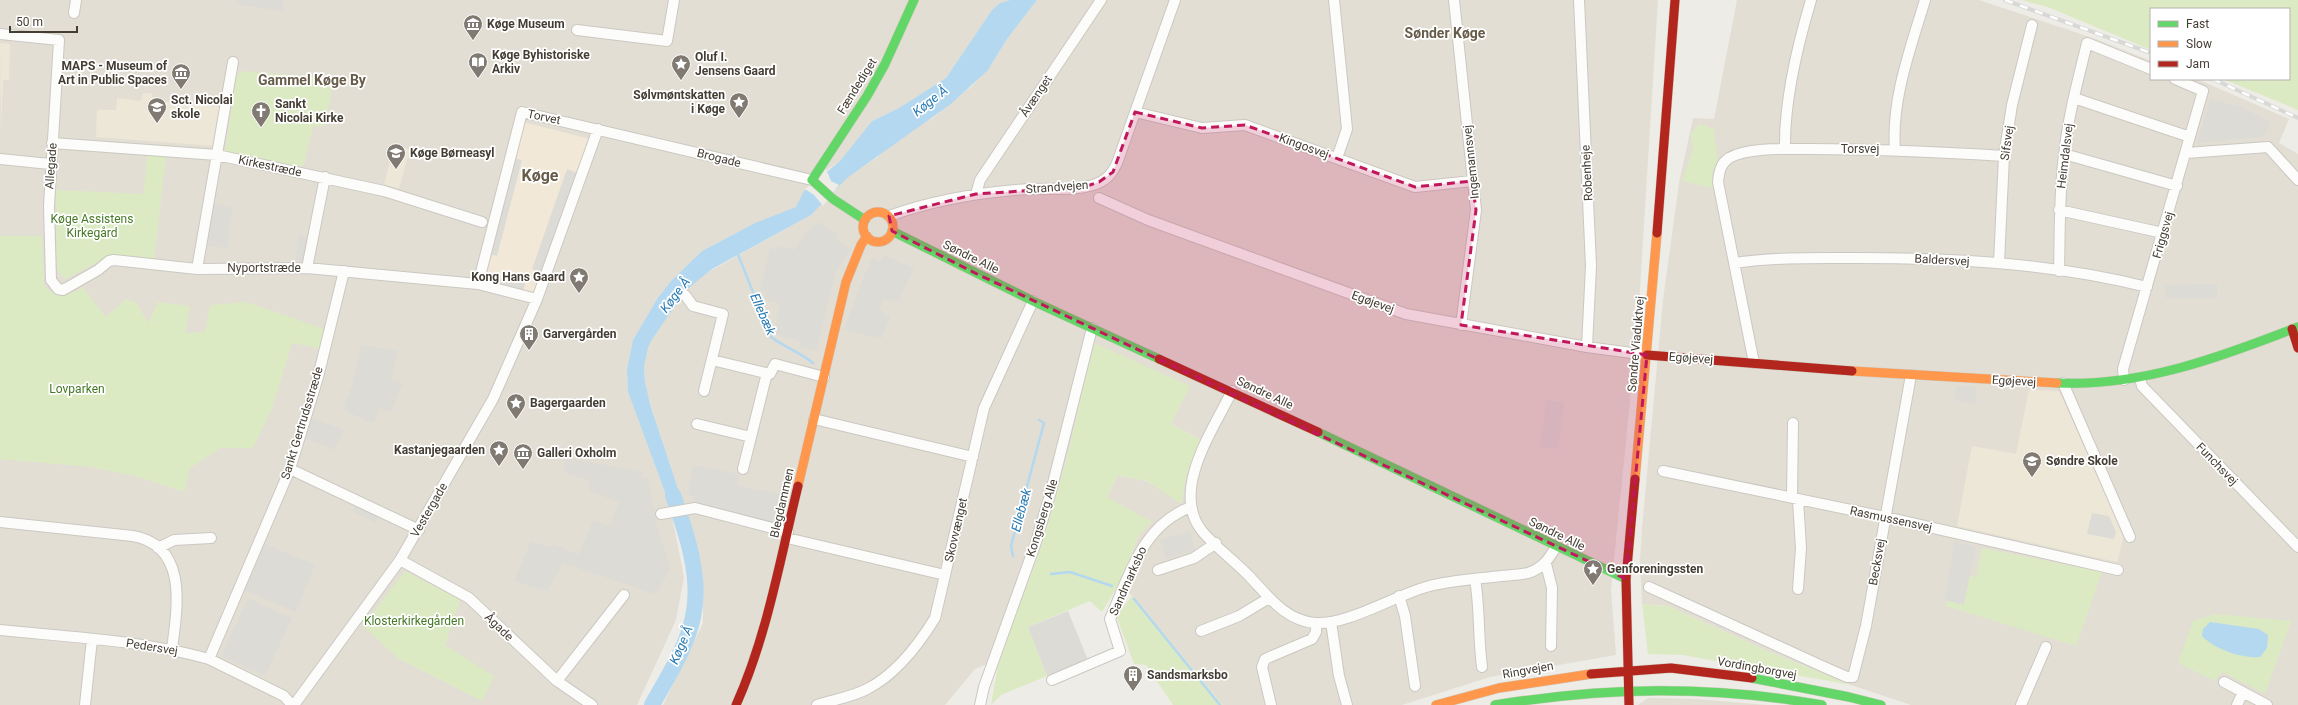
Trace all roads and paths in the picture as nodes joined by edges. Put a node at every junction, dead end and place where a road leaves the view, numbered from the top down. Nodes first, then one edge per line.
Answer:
1 (76, 0) edge
2 (674, 0) edge
3 (914, 0) edge
4 (1101, 0) edge
5 (1175, 0) edge
6 (1334, 0) edge
7 (1454, 0) edge
8 (1579, 0) edge
9 (1674, 0) edge
10 (1810, 0) edge
11 (1925, 0) edge
12 (74, 13) dead end
13 (2032, 24) dead end
14 (577, 30) dead end
15 (0, 34) edge
16 (233, 62) dead end
17 (2150, 69) edge
18 (2178, 80) edge
19 (2074, 98) junction
20 (1135, 112) junction
21 (598, 129) junction
22 (2190, 137) junction
23 (52, 143) junction
24 (1785, 149) junction
25 (1895, 149) junction
26 (2186, 153) junction
27 (2064, 154) junction
28 (217, 155) junction
29 (2004, 156) junction
30 (1337, 158) junction
31 (0, 159) edge
32 (50, 164) junction
33 (325, 177) junction
34 (812, 180) junction
35 (2298, 180) edge
36 (1472, 181) junction
37 (2177, 186) junction
38 (976, 194) junction
39 (1099, 198) dead end
40 (2059, 210) junction
41 (889, 216) junction
42 (865, 220) junction
43 (482, 222) dead end
44 (892, 231) junction
45 (2163, 232) junction
46 (870, 238) junction
47 (1735, 263) junction
48 (1999, 263) junction
49 (307, 268) junction
50 (197, 269) junction
51 (344, 271) junction
52 (2059, 271) junction
53 (478, 284) junction
54 (2148, 287) junction
55 (58, 289) joint
56 (685, 295) dead end
57 (537, 299) junction
58 (1033, 301) junction
59 (1461, 324) junction
60 (1092, 328) junction
61 (2295, 328) edge
62 (1587, 347) junction
63 (2298, 348) edge
64 (1647, 355) junction
65 (712, 360) junction
66 (1754, 363) junction
67 (767, 373) junction
68 (1911, 375) junction
69 (824, 377) junction
70 (2140, 378) junction
71 (2124, 380) junction
72 (2063, 383) junction
73 (704, 391) dead end
74 (1232, 391) junction
75 (814, 419) junction
76 (1793, 423) dead end
77 (696, 424) dead end
78 (751, 437) junction
79 (972, 456) junction
80 (290, 469) junction
81 (743, 469) dead end
82 (1663, 471) dead end
83 (1795, 499) junction
84 (1191, 507) junction
85 (660, 514) dead end
86 (1885, 517) junction
87 (0, 522) edge
88 (419, 530) junction
89 (787, 535) junction
90 (2130, 537) dead end
91 (211, 538) dead end
92 (1216, 543) junction
93 (1556, 547) junction
94 (2298, 547) edge
95 (158, 548) junction
96 (400, 560) junction
97 (1546, 564) junction
98 (1158, 570) dead end
99 (2118, 570) dead end
100 (945, 575) junction
101 (1475, 579) junction
102 (1626, 579) junction
103 (1649, 586) dead end
104 (1798, 589) dead end
105 (624, 595) dead end
106 (1399, 596) junction
107 (1269, 598) junction
108 (1331, 622) junction
109 (1316, 623) junction
110 (0, 630) edge
111 (1201, 632) dead end
112 (92, 639) junction
113 (1551, 646) dead end
114 (2046, 647) dead end
115 (172, 649) junction
116 (209, 659) junction
117 (1482, 667) dead end
118 (1628, 670) junction
119 (1052, 680) dead end
120 (557, 681) junction
121 (2224, 682) dead end
122 (1415, 686) dead end
123 (1628, 690) junction
124 (2243, 692) junction
125 (85, 705) edge
126 (293, 705) edge
127 (592, 705) edge
128 (736, 705) edge
129 (817, 705) edge
130 (980, 705) edge
131 (1271, 705) edge
132 (1347, 705) edge
133 (1436, 705) edge
134 (1495, 705) edge
135 (1629, 705) edge
136 (1822, 705) edge
137 (1882, 705) edge
138 (2021, 705) edge
139 (2237, 705) edge
140 (2267, 705) edge

1 - 12 street
2 - 14 street
3 - 34 street, Fændediget
4 - 38 street, Åvænget
5 - 20 street, Strandvejen
6 - 30 street
7 - 36 street, Ingemannsvej
8 - 62 street, Robenheje
9 - 64 street, Søndre Viaduktvej
10 - 24 street
11 - 25 street
13 - 29 street, Sifsvej
15 - 23 street, Allegade
16 - 28 street
17 - 19 street, Heimdalsvej
18 - 22 street, Friggsvej
19 - 22 street
19 - 27 street, Heimdalsvej
20 - 30 street, Kingosvej
20 - 38 street, Strandvejen
21 - 34 street, Brogade
21 - 53 street, Torvet
21 - 57 street
22 - 26 street, Friggsvej
23 - 28 street, Kirkestræde
23 - 32 street, Allegade
24 - 25 street, Torsvej
24 - 47 street, Torsvej
25 - 29 street, Torsvej
26 - 35 street
26 - 37 street, Friggsvej
27 - 37 street
27 - 40 street, Heimdalsvej
28 - 33 street, Kirkestræde
28 - 50 street
29 - 48 street, Sifsvej
30 - 36 street, Kingosvej
31 - 32 street
32 - 55 street, Allegade
33 - 43 street, Kirkestræde
33 - 49 street
34 - 42 street, Brogade
36 - 59 street, Ingemannsvej
37 - 45 street, Friggsvej
38 - 41 street, Strandvejen
39 - 59 street, Egøjevej
40 - 45 street
40 - 52 street, Heimdalsvej
41 - 42 street
41 - 44 street
42 - 46 street
44 - 46 street
44 - 58 street, Søndre Alle
45 - 54 street, Friggsvej
46 - 69 street, Blegdammen
47 - 48 street, Baldersvej
47 - 66 street
48 - 52 street, Baldersvej
49 - 50 street, Nyportstræde
49 - 51 street, Nyportstræde
50 - 55 street, Nyportstræde
51 - 53 street, Nyportstræde
51 - 80 street, Sankt Gertrudsstræde
52 - 54 street, Baldersvej
53 - 57 street
54 - 71 street, Friggsvej
56 - 65 street
57 - 88 street, Vestergade
58 - 60 street, Søndre Alle
58 - 79 street, Skovvænget
59 - 62 street, Egøjevej
60 - 74 street, Søndre Alle
60 - 130 street, Kongsberg Alle
61 - 63 street
61 - 70 street, Egøjevej
62 - 64 street, Egøjevej
64 - 66 street, Egøjevej
64 - 102 street, Søndre Viaduktvej
65 - 67 street
65 - 73 street
66 - 68 street, Egøjevej
67 - 69 street
67 - 78 street
68 - 72 street, Egøjevej
68 - 86 street, Becksvej
69 - 75 street, Blegdammen
70 - 71 street, Egøjevej
70 - 94 street, Funchsvej
71 - 72 street, Egøjevej
72 - 90 street
74 - 84 street
74 - 93 street, Søndre Alle
75 - 79 street
75 - 89 street, Blegdammen
76 - 83 street
77 - 78 street
78 - 81 street
79 - 100 street, Skovvænget
80 - 88 street
80 - 116 street, Sankt Gertrudsstræde
82 - 83 street, Rasmussensvej
83 - 86 street, Rasmussensvej
83 - 104 street
84 - 92 street
84 - 119 street, Sandmarksbo
85 - 89 street
86 - 99 street, Rasmussensvej
86 - 103 street, Becksvej
87 - 95 street
88 - 96 street, Vestergade
89 - 100 street
89 - 128 street, Blegdammen
91 - 95 street
92 - 98 street
92 - 107 street
93 - 97 street
93 - 102 street, Søndre Alle
95 - 115 street
96 - 120 street, Ågade
96 - 126 street, Vestergade
97 - 101 street
97 - 113 street
100 - 129 street, Skovvænget
101 - 106 street
101 - 117 street
102 - 118 street, Søndre Viaduktvej
105 - 120 street
106 - 108 street
106 - 122 street
107 - 109 street
107 - 111 street
108 - 109 street
108 - 132 street
109 - 131 street
110 - 112 street, Pedersvej
112 - 115 street, Pedersvej
112 - 125 street
114 - 138 street
115 - 116 street, Pedersvej
116 - 126 street, Pedersvej
118 - 123 street, Søndre Viaduktvej
118 - 133 street, Ringvejen
118 - 137 street, Vordingborgvej
120 - 127 street, Ågade
121 - 124 street
123 - 134 street
123 - 135 street, Søndre Viaduktvej
123 - 136 street, Vordingborgvej
124 - 139 street
124 - 140 street

